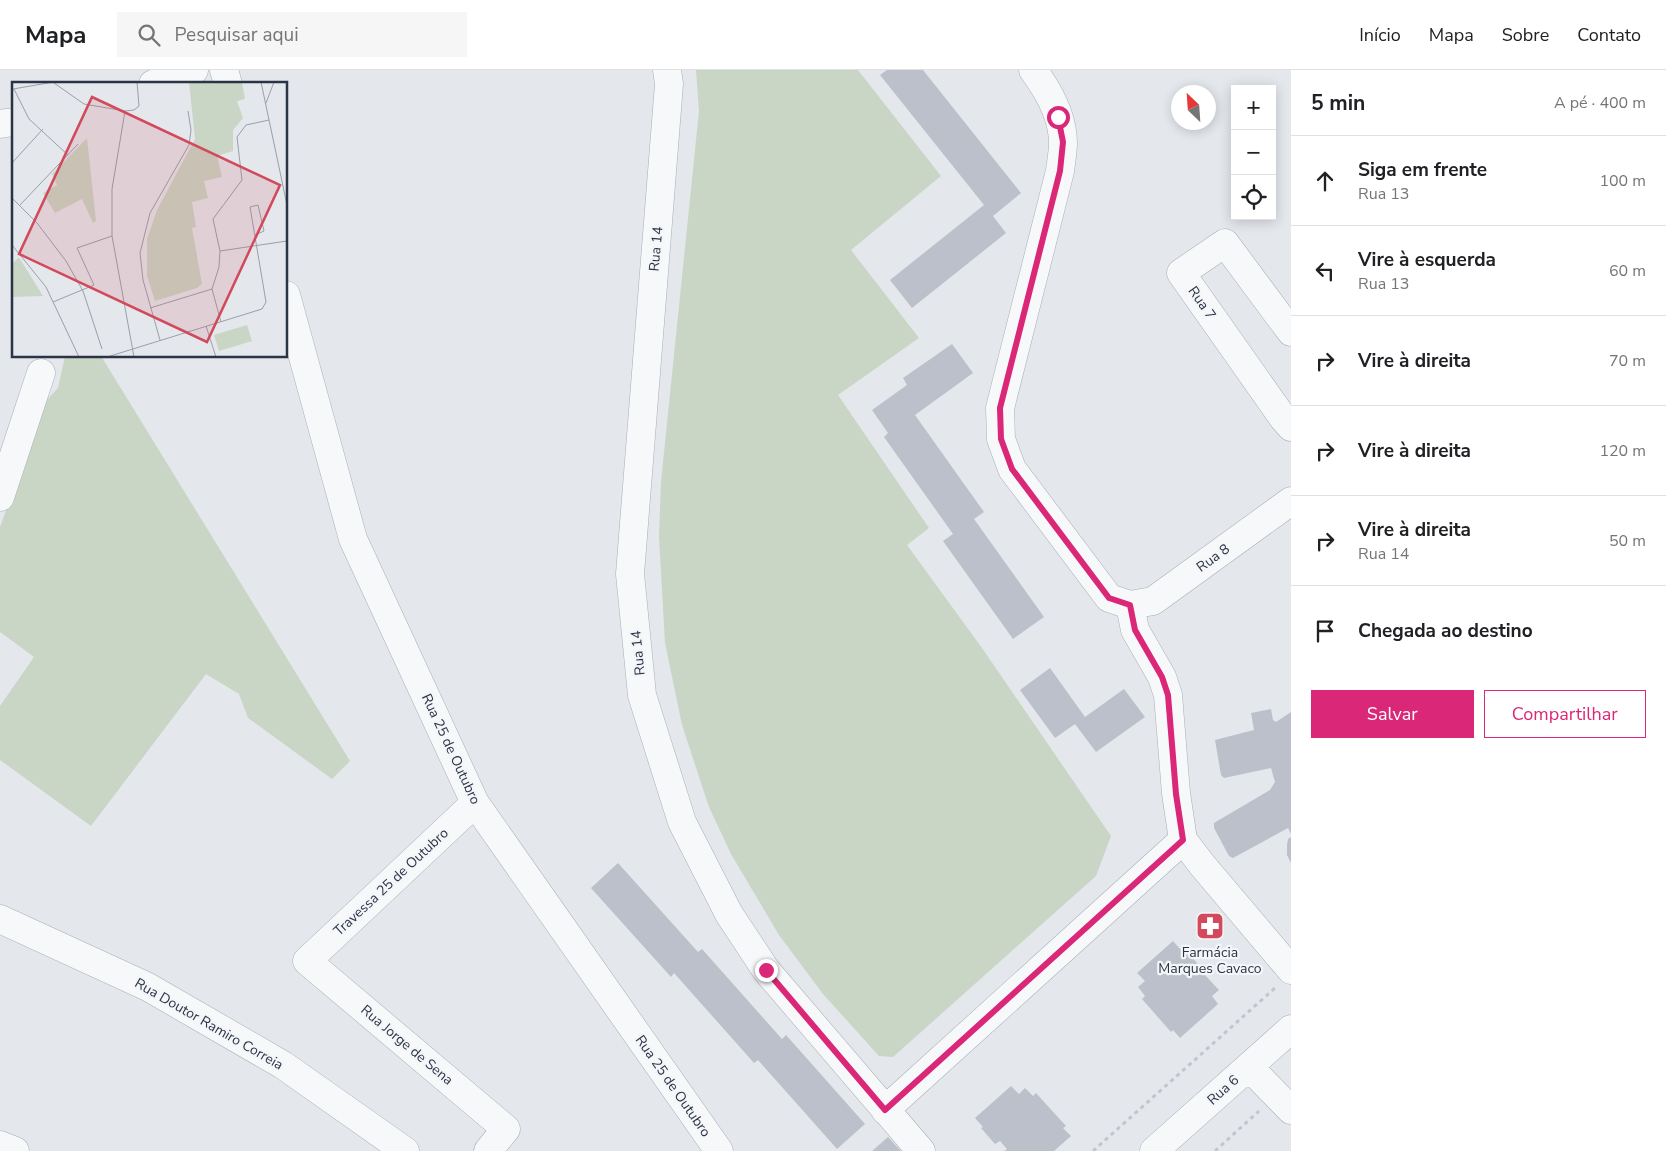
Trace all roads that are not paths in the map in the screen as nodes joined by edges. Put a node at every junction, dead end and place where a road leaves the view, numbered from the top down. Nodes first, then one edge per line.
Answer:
1 (194, 70) edge
2 (667, 70) edge
3 (1033, 70) edge
4 (159, 82) edge
5 (288, 302) edge
6 (1291, 332) edge
7 (41, 373) dead end
8 (1288, 419) edge
9 (6, 457) edge
10 (0, 497) edge
11 (1291, 501) edge
12 (1130, 605) junction
13 (475, 803) junction
14 (1183, 840) junction
15 (0, 919) edge
16 (307, 961) joint
17 (1285, 963) edge
18 (1291, 1029) edge
19 (1249, 1066) junction
20 (885, 1110) junction
21 (1291, 1110) edge
22 (0, 1144) edge
23 (15, 1151) edge
24 (405, 1151) edge
25 (488, 1151) edge
26 (719, 1151) edge
27 (921, 1151) edge
28 (1154, 1151) edge

1 - 4 street
2 - 20 street, Rua 14
3 - 12 street
5 - 13 street, Rua 25 de Outubro
6 - 8 street, Rua 7
7 - 9 street
9 - 10 street
11 - 12 street, Rua 8
12 - 14 street
13 - 16 street, Travessa 25 de Outubro
13 - 26 street, Rua 25 de Outubro
14 - 17 street
14 - 20 street
15 - 24 street, Rua Doutor Ramiro Correia
16 - 25 street, Rua Jorge de Sena
18 - 19 street, Rua 6
19 - 21 street
19 - 28 street, Rua 6
20 - 27 street, Rua 14
22 - 23 street

